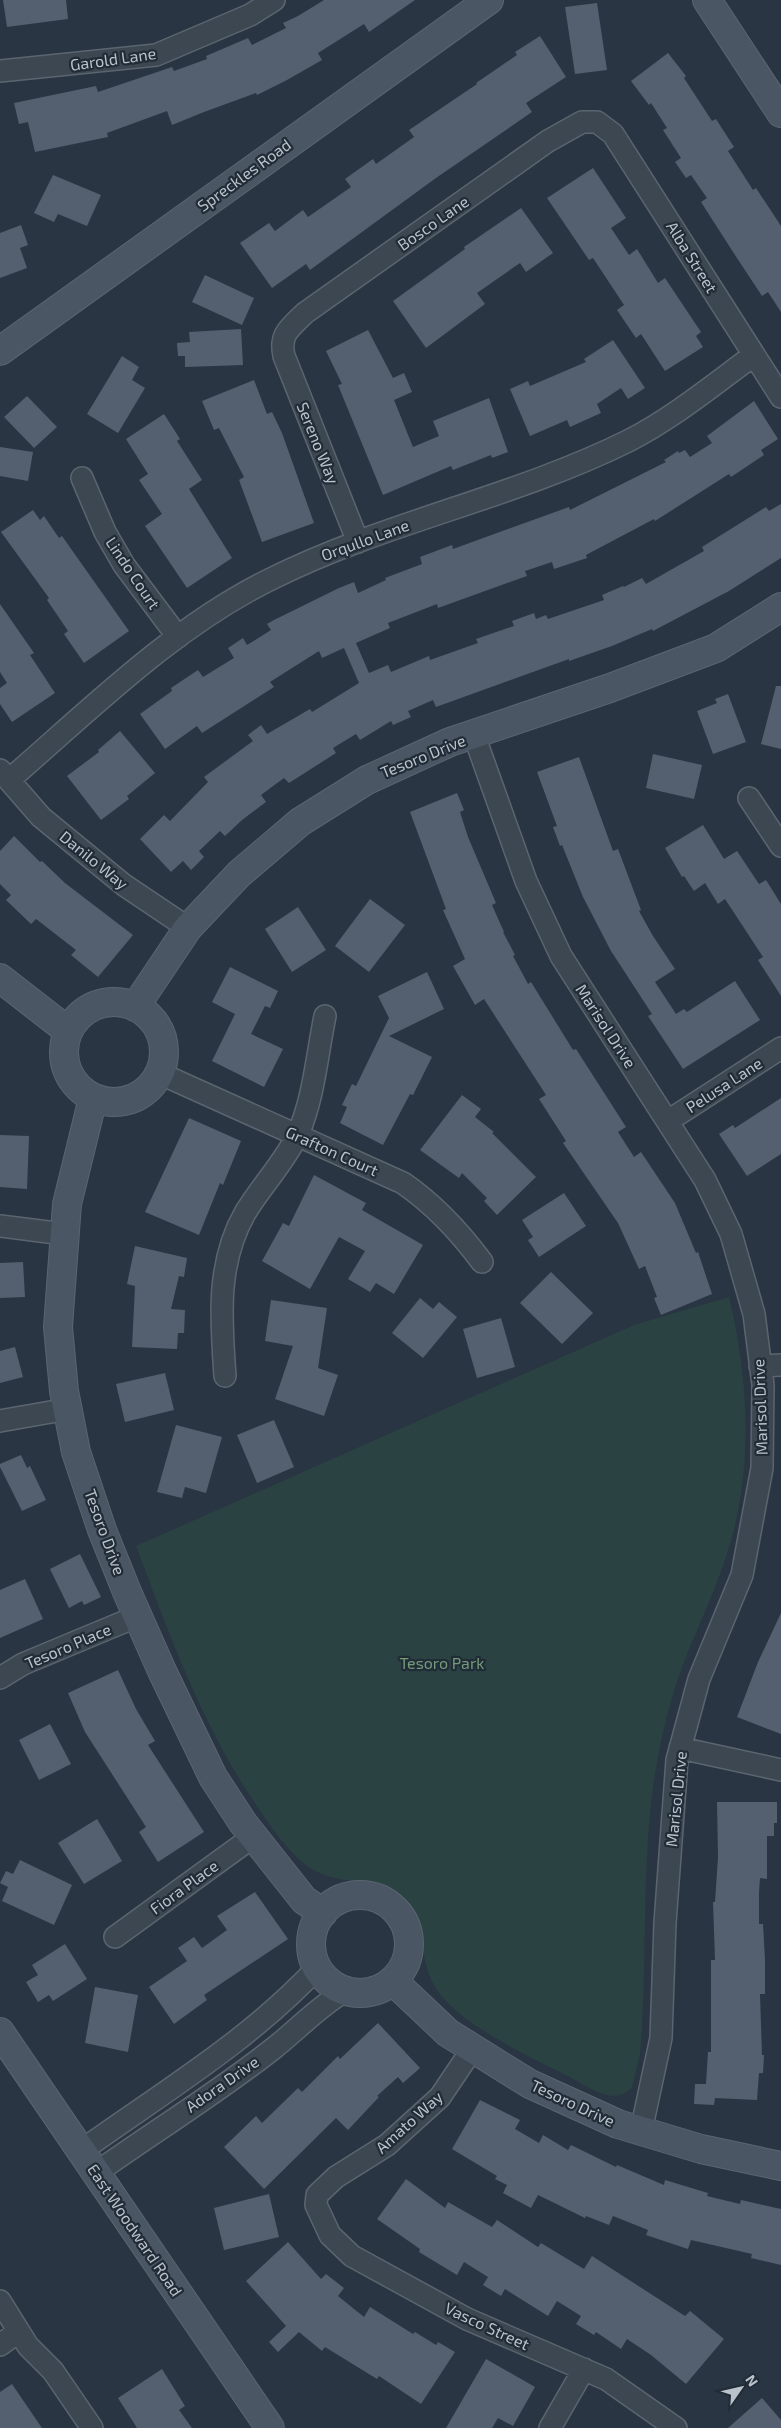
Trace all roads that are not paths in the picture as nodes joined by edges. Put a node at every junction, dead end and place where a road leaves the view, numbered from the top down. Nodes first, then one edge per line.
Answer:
1 (274, 0) edge
2 (489, 0) edge
3 (707, 0) edge
4 (0, 71) edge
5 (781, 113) edge
6 (598, 122) joint
7 (281, 343) joint
8 (0, 351) edge
9 (754, 355) junction
10 (781, 397) edge
11 (82, 478) dead end
12 (358, 542) junction
13 (781, 606) edge
14 (178, 637) junction
15 (474, 735) junction
16 (5, 775) edge
17 (749, 798) dead end
18 (781, 846) edge
19 (188, 928) junction
20 (0, 978) edge
21 (135, 1007) junction
22 (325, 1016) dead end
23 (68, 1031) junction
24 (781, 1048) edge
25 (159, 1073) junction
26 (93, 1098) junction
27 (668, 1122) junction
28 (297, 1135) junction
29 (0, 1226) edge
30 (64, 1234) junction
31 (482, 1262) dead end
32 (771, 1365) edge
33 (225, 1376) dead end
34 (68, 1409) junction
35 (0, 1421) edge
36 (138, 1616) junction
37 (0, 1678) edge
38 (680, 1748) junction
39 (781, 1770) edge
40 (254, 1836) junction
41 (323, 1912) junction
42 (115, 1937) dead end
43 (317, 1968) junction
44 (393, 1981) junction
45 (345, 1991) junction
46 (0, 2032) edge
47 (473, 2048) junction
48 (640, 2131) junction
49 (81, 2150) junction
50 (781, 2166) edge
51 (96, 2173) junction
52 (316, 2205) joint
53 (0, 2301) edge
54 (18, 2332) junction
55 (0, 2345) edge
56 (584, 2370) junction
57 (92, 2428) edge
58 (270, 2428) edge
59 (550, 2428) edge
60 (676, 2428) edge

1 - 4 street, Garold Lane
2 - 8 street, Spreckles Road
3 - 5 street
6 - 7 street, Bosco Lane
6 - 9 street, Alba Street
7 - 12 street, Sereno Way
9 - 10 street, Alba Street
9 - 12 street, Orqullo Lane
11 - 14 street, Lindo Court
12 - 14 street, Orqullo Lane
13 - 15 street, Tesoro Drive
14 - 16 street, Orqullo Lane
15 - 19 street, Tesoro Drive
15 - 27 street, Marisol Drive
16 - 19 street, Danilo Way
17 - 18 street
19 - 21 street, Tesoro Drive
20 - 23 street
21 - 23 street
21 - 25 street
22 - 28 street
23 - 26 street
24 - 27 street, Pelusa Lane
25 - 26 street
25 - 28 street, Grafton Court
26 - 30 street, Tesoro Drive
27 - 32 street, Marisol Drive
28 - 31 street, Grafton Court
28 - 33 street
29 - 30 street
30 - 34 street, Tesoro Drive
32 - 38 street, Marisol Drive
34 - 35 street
34 - 36 street, Tesoro Drive
36 - 37 street, Tesoro Place
36 - 40 street, Tesoro Drive
38 - 39 street
38 - 48 street, Marisol Drive
40 - 41 street, Tesoro Drive
40 - 42 street, Fiora Place
41 - 43 street
41 - 44 street
43 - 45 street
43 - 49 street, Adora Drive
44 - 45 street
44 - 47 street, Tesoro Drive
45 - 51 street, Adora Drive
46 - 49 street, East Woodward Road
47 - 48 street, Tesoro Drive
47 - 52 street, Amato Way
48 - 50 street, Tesoro Drive
49 - 51 street, East Woodward Road
51 - 58 street, East Woodward Road
52 - 56 street, Vasco Street
53 - 54 street
54 - 55 street
54 - 57 street
56 - 59 street
56 - 60 street, Vasco Street

